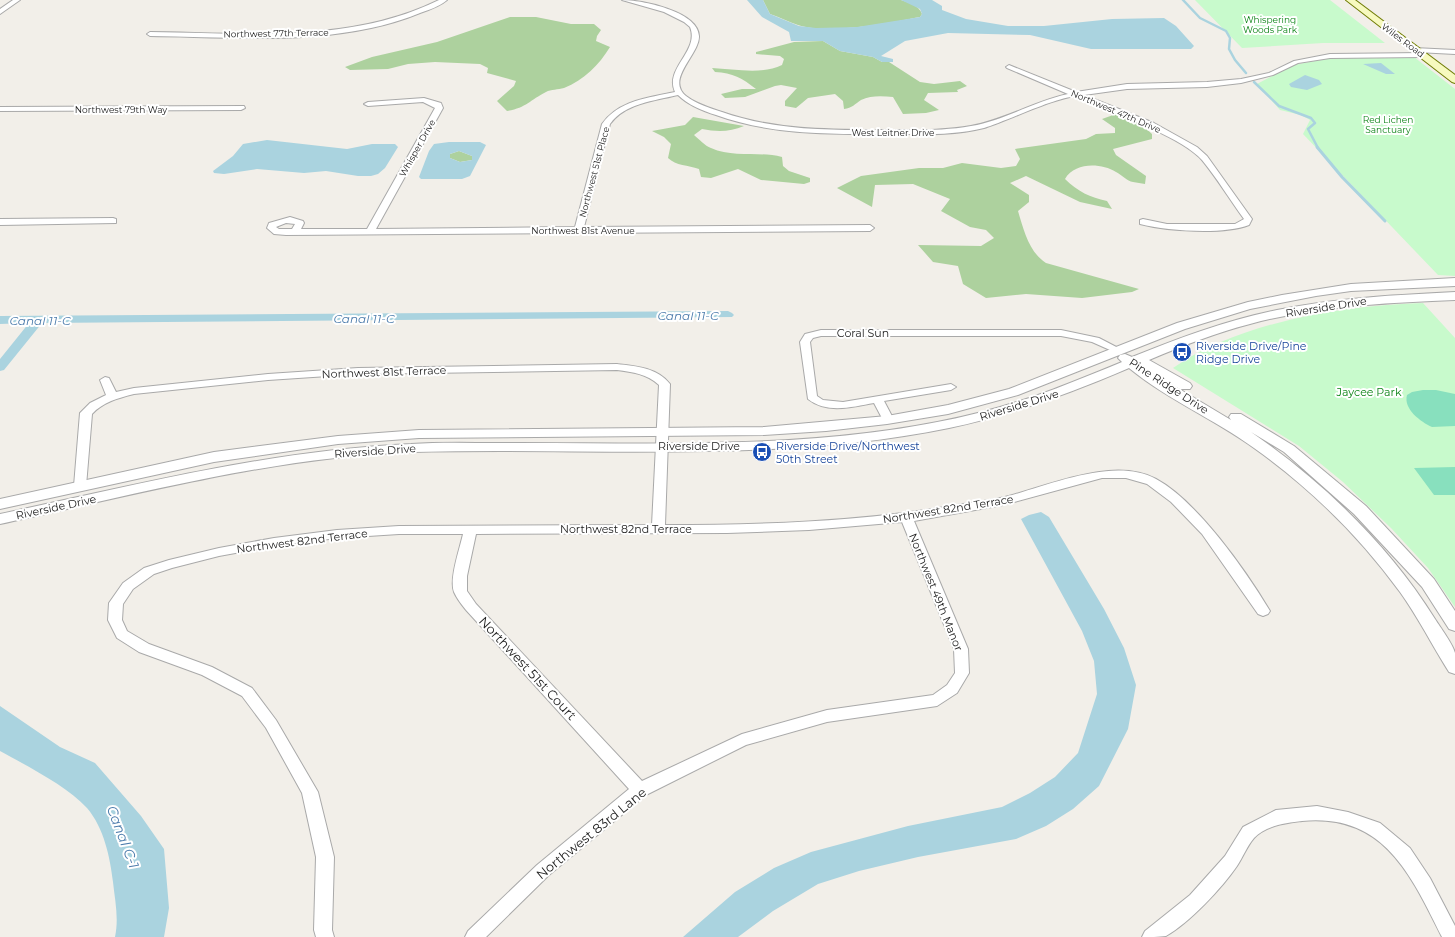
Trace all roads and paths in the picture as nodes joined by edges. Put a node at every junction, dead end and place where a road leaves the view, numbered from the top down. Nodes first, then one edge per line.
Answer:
1 (17, 0) edge
2 (444, 0) edge
3 (625, 0) edge
4 (1350, 0) edge
5 (1365, 0) edge
6 (0, 12) edge
7 (1409, 33) dead end
8 (150, 34) dead end
9 (1420, 49) junction
10 (1435, 52) junction
11 (1455, 52) edge
12 (1286, 57) dead end
13 (1009, 67) dead end
14 (1268, 67) dead end
15 (1455, 67) edge
16 (1254, 78) junction
17 (1455, 80) edge
18 (679, 93) junction
19 (1075, 94) junction
20 (368, 104) dead end
21 (241, 108) dead end
22 (0, 110) edge
23 (113, 221) dead end
24 (0, 222) edge
25 (1143, 222) dead end
26 (870, 228) dead end
27 (579, 230) junction
28 (295, 231) dead end
29 (370, 231) junction
30 (1455, 282) edge
31 (1455, 296) edge
32 (1119, 352) junction
33 (1136, 362) junction
34 (105, 380) dead end
35 (951, 386) dead end
36 (112, 396) junction
37 (878, 400) junction
38 (888, 420) junction
39 (664, 439) junction
40 (80, 486) junction
41 (0, 504) edge
42 (906, 518) junction
43 (0, 519) edge
44 (658, 529) junction
45 (471, 530) junction
46 (1263, 611) dead end
47 (1455, 625) edge
48 (1455, 666) edge
49 (952, 689) joint
50 (640, 790) junction
51 (325, 937) edge
52 (474, 937) edge
53 (1151, 937) edge
54 (1451, 937) edge

1 - 6 street
2 - 8 street, Northwest 77th Terrace
3 - 18 street
4 - 9 main road, Wiles Road
5 - 7 main road, Wiles Road
9 - 10 main road, Wiles Road
9 - 12 street
9 - 16 street, West Leitner Drive
9 - 17 main road, Wiles Road
10 - 11 street
10 - 15 main road, Wiles Road
13 - 19 street, Northwest 47th Drive
14 - 16 street
16 - 19 street, West Leitner Drive
18 - 19 street, West Leitner Drive
18 - 27 street, Northwest 51st Place
19 - 25 street, Northwest 47th Drive
20 - 29 street, Whisper Drive
21 - 22 street, Northwest 79th Way
23 - 24 street
26 - 27 street, Northwest 81st Avenue
27 - 29 street, Northwest 81st Avenue
28 - 29 street, Northwest 81st Avenue
30 - 32 street, Riverside Drive
31 - 33 street, Riverside Drive
32 - 33 street, Pine Ridge Drive
32 - 37 street, Coral Sun
32 - 38 street, Riverside Drive
33 - 39 street, Riverside Drive
33 - 47 street, Pine Ridge Drive
33 - 48 street, Pine Ridge Drive
34 - 36 street
35 - 37 street, Coral Sun
36 - 39 street, Northwest 81st Terrace
36 - 40 street, Northwest 81st Terrace
37 - 38 street
38 - 39 street, Riverside Drive
39 - 40 street, Riverside Drive
39 - 43 street, Riverside Drive
39 - 44 street
40 - 41 street, Riverside Drive
42 - 44 street, Northwest 82nd Terrace
42 - 46 street, Northwest 82nd Terrace
42 - 49 street, Northwest 49th Manor
44 - 45 street, Northwest 82nd Terrace
45 - 50 street, Northwest 51st Court
45 - 51 street, Northwest 82nd Terrace
49 - 50 street, Northwest 83rd Lane
50 - 52 street, Northwest 83rd Lane
53 - 54 street

